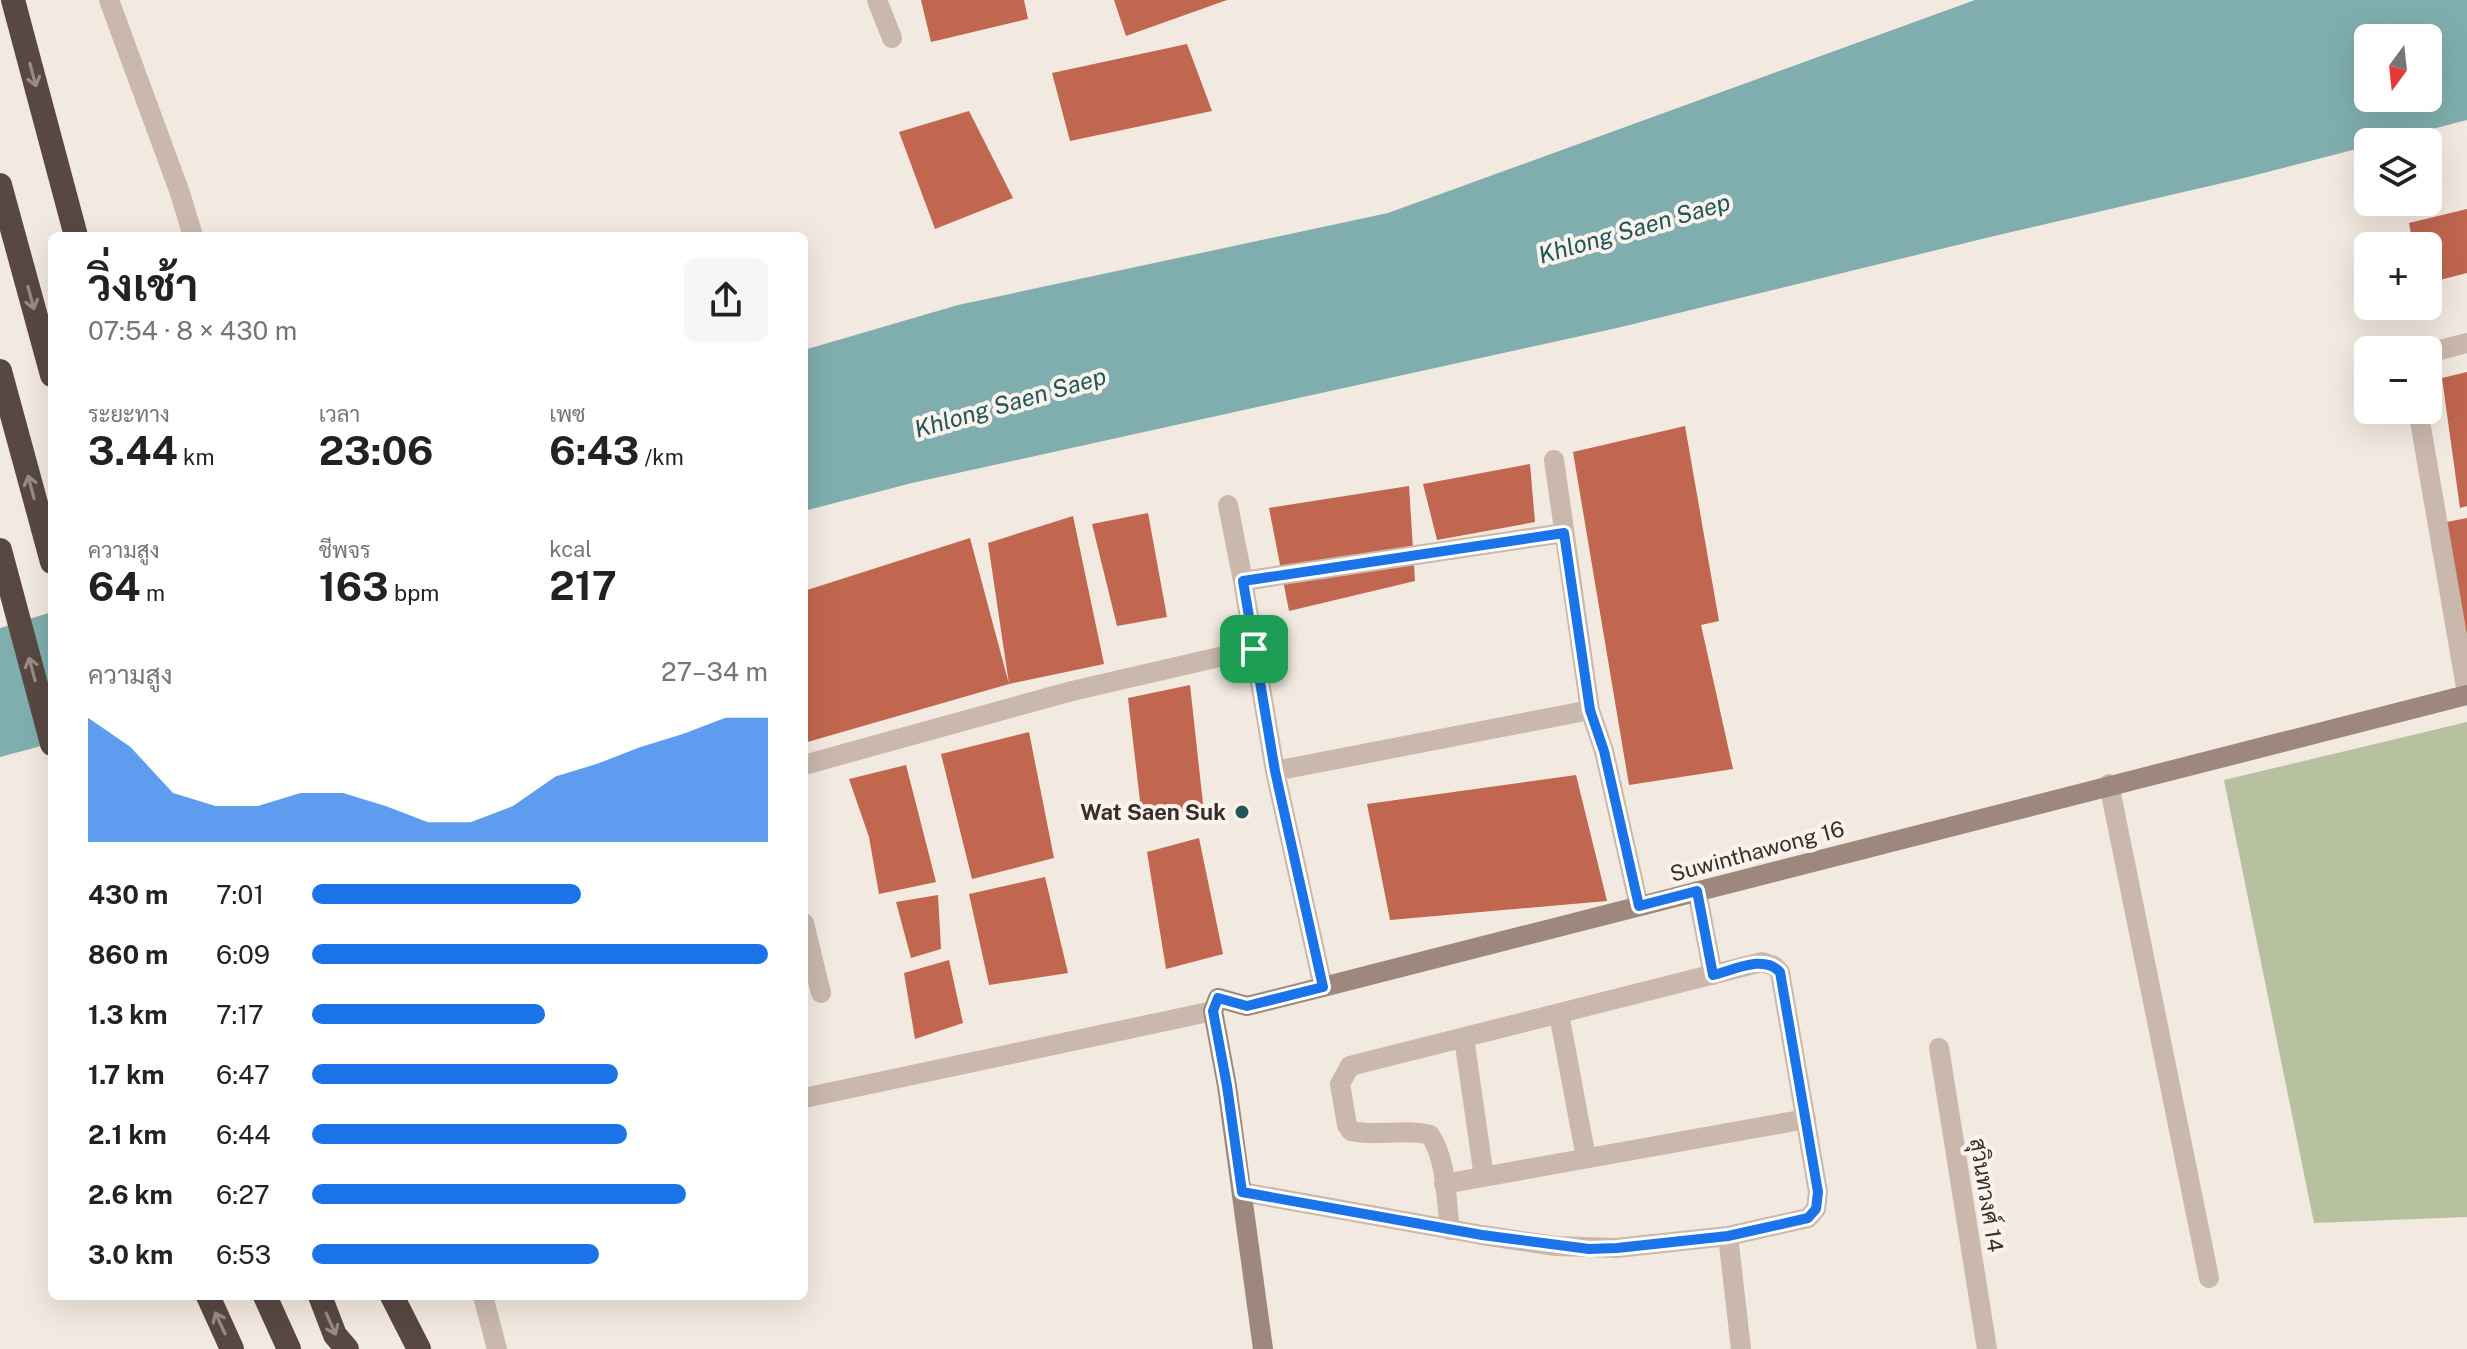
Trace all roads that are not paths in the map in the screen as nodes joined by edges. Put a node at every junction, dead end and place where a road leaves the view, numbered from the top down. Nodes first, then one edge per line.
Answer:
1 (13, 0) edge
2 (109, 0) edge
3 (877, 0) edge
4 (892, 38) dead end
5 (0, 185) edge
6 (74, 228) edge
7 (192, 232) edge
8 (2467, 343) edge
9 (2442, 349) edge
10 (48, 360) edge
11 (0, 371) edge
12 (2420, 424) edge
13 (1554, 460) dead end
14 (1228, 505) dead end
15 (1564, 533) junction
16 (48, 547) edge
17 (0, 550) edge
18 (1243, 581) junction
19 (1254, 649) junction
20 (2467, 694) edge
21 (1590, 710) junction
22 (48, 729) edge
23 (808, 764) edge
24 (1275, 771) junction
25 (2109, 784) junction
26 (1697, 891) junction
27 (1639, 906) junction
28 (808, 939) edge
29 (1713, 975) junction
30 (1323, 987) junction
31 (821, 993) dead end
32 (1213, 1011) junction
33 (1559, 1014) junction
34 (1464, 1038) junction
35 (1939, 1048) dead end
36 (808, 1097) edge
37 (1806, 1119) junction
38 (1586, 1158) junction
39 (1484, 1177) junction
40 (1444, 1184) junction
41 (1242, 1192) junction
42 (1450, 1230) junction
43 (1728, 1236) junction
44 (2209, 1278) dead end
45 (210, 1300) edge
46 (267, 1300) edge
47 (322, 1300) edge
48 (394, 1300) edge
49 (484, 1300) edge
50 (232, 1349) edge
51 (289, 1349) edge
52 (347, 1349) edge
53 (419, 1349) edge
54 (497, 1349) edge
55 (1263, 1349) edge
56 (1741, 1349) edge
57 (1987, 1349) edge

1 -> 6 highway
2 - 7 street
3 - 4 street
5 -> 10 highway
8 - 9 street
16 -> 11 highway
12 - 20 street
13 - 15 street
14 - 18 street
15 - 18 street
15 - 21 street
22 -> 17 highway
18 - 19 street
19 - 23 street
19 - 24 street
20 - 25 street, Suwinthawong 16
21 - 24 street
21 - 27 street
24 - 30 street
25 - 26 street, Suwinthawong 16
25 - 44 street
26 - 27 street, Suwinthawong 16
26 - 29 street
27 - 30 street, Suwinthawong 16
28 - 31 street
29 - 33 street
29 - 37 street
30 - 32 street, Suwinthawong 16
32 - 36 street
32 - 41 street
33 - 34 street
33 - 38 street
34 - 39 street
34 - 40 street
35 - 57 street, สุวินทวงศ์ 14
37 - 38 street
37 - 43 street
38 - 39 street
39 - 40 street
40 - 42 street
41 - 42 street
41 - 55 street
42 - 43 street
43 - 56 street
50 -> 45 highway
46 - 51 highway
47 -> 52 highway
48 - 53 highway
49 - 54 street

